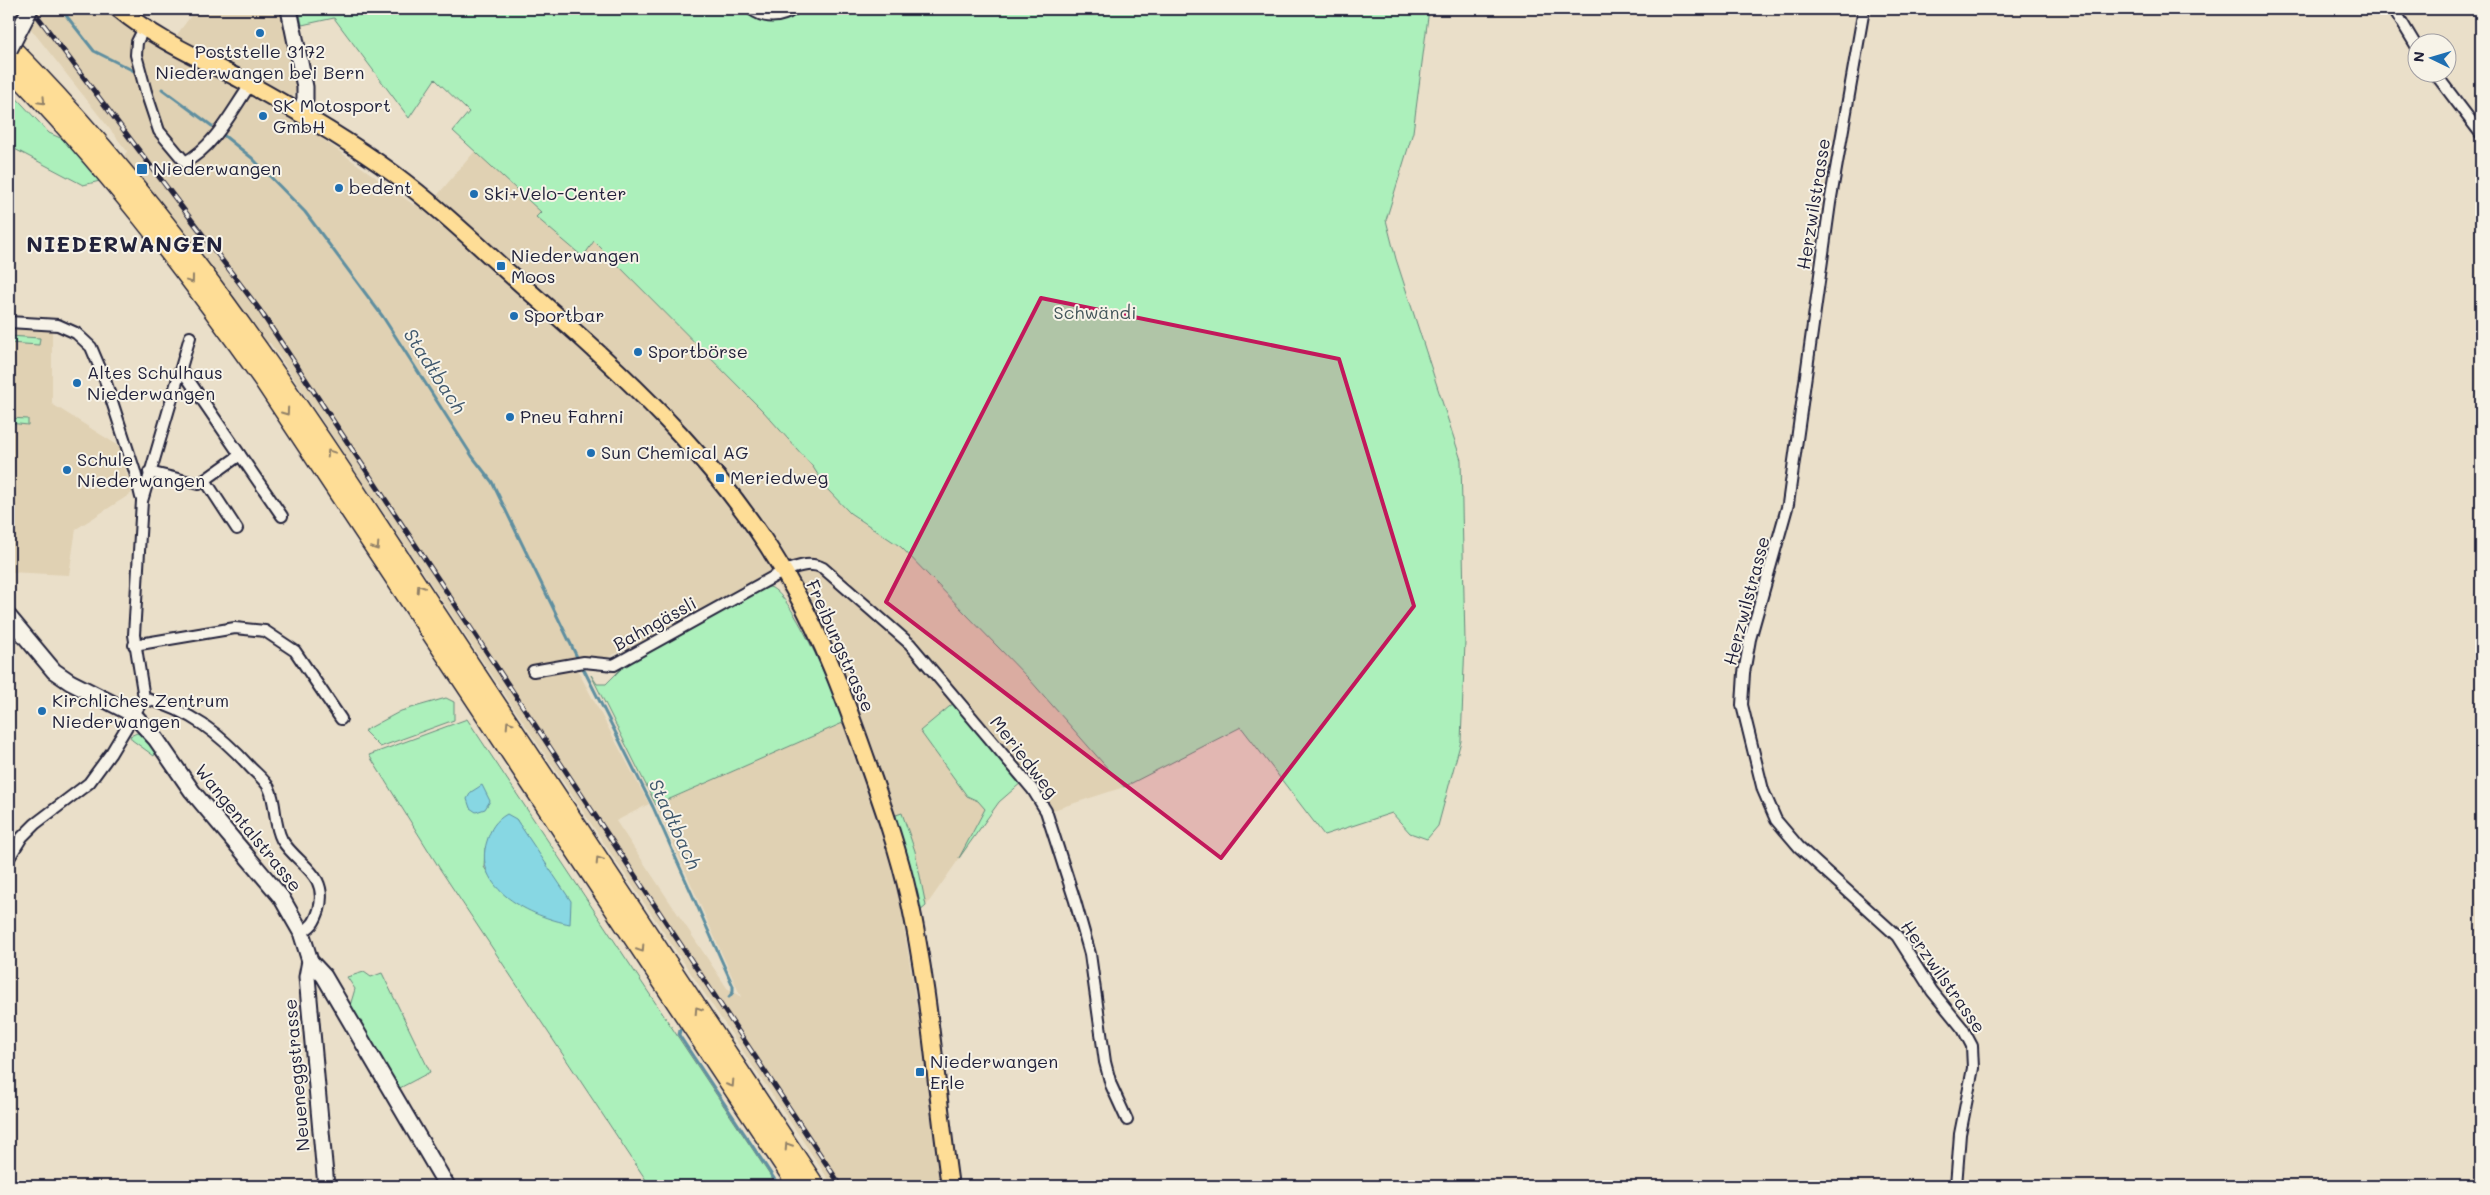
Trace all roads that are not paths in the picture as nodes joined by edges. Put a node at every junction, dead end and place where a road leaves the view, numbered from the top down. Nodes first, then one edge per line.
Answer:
1 (30, 9) edge
2 (119, 9) edge
3 (290, 9) edge
4 (751, 9) edge
5 (794, 9) edge
6 (1864, 9) edge
7 (2394, 9) edge
8 (144, 28) junction
9 (2408, 32) edge
10 (9, 48) edge
11 (9, 66) edge
12 (2442, 82) edge
13 (250, 85) junction
14 (300, 114) junction
15 (2481, 134) edge
16 (9, 322) edge
17 (190, 337) dead end
18 (181, 370) junction
19 (240, 455) junction
20 (148, 472) junction
21 (204, 480) junction
22 (142, 500) junction
23 (282, 516) dead end
24 (237, 529) dead end
25 (784, 571) junction
26 (10, 622) edge
27 (134, 645) junction
28 (533, 671) dead end
29 (144, 698) junction
30 (133, 714) junction
31 (341, 719) dead end
32 (9, 858) edge
33 (301, 932) junction
34 (310, 961) junction
35 (1126, 1120) dead end
36 (326, 1186) edge
37 (447, 1186) edge
38 (798, 1186) edge
39 (815, 1186) edge
40 (950, 1186) edge
41 (1956, 1186) edge

1 - 10 street, bridge
2 - 8 main road, Freiburgstrasse
3 - 14 street
4 - 5 street
6 - 41 street, Herzwilstrasse
7 - 9 street
8 - 13 main road, Freiburgstrasse
8 - 13 street
39 -> 10 highway
11 -> 38 highway
12 - 15 street
13 - 14 main road, Freiburgstrasse
14 - 25 main road, Freiburgstrasse
16 - 22 street
17 - 18 street
18 - 19 street
18 - 20 street
19 - 21 street
19 - 23 street
20 - 21 street
20 - 22 street
21 - 24 street
22 - 27 street
25 - 28 street, Bahngässli
25 - 35 street, Meriedweg
25 - 40 main road, Freiburgstrasse
26 - 30 street
27 - 29 street
27 - 31 street
29 - 30 street
29 - 33 street
30 - 32 street
30 - 33 street, Wangentalstrasse
33 - 34 street, Wangentalstrasse
34 - 36 street, Neueneggstrasse
34 - 37 street, Wangentalstrasse

